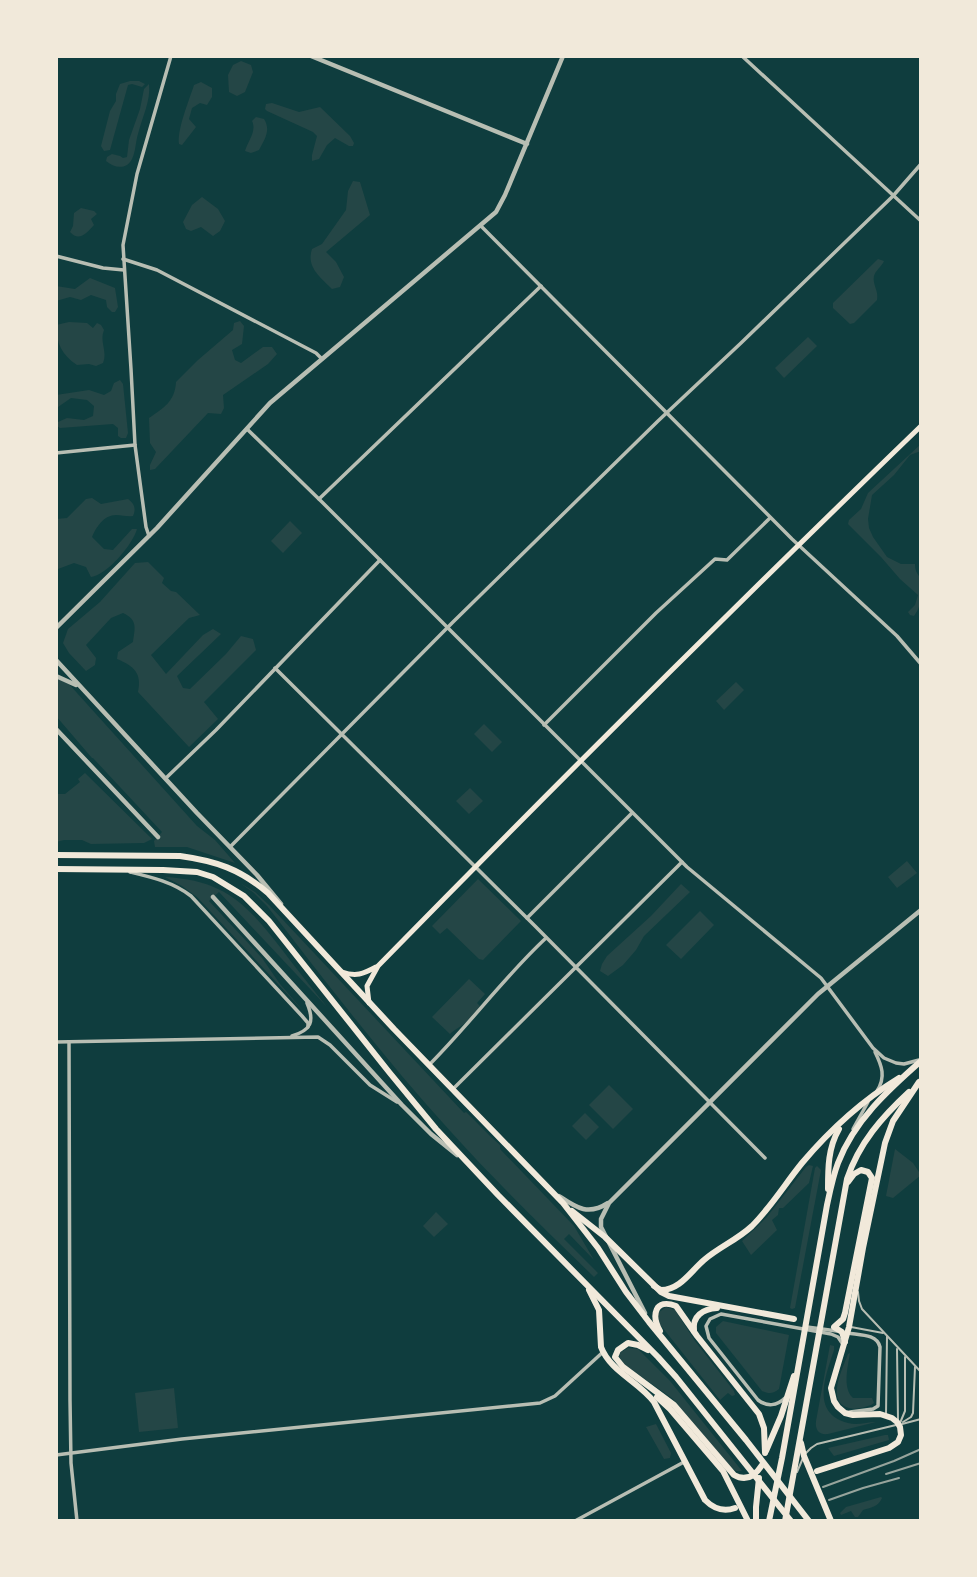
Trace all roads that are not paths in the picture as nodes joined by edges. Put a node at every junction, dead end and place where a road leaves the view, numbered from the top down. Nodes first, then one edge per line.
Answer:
1 (170, 56) edge
2 (311, 56) edge
3 (563, 56) edge
4 (742, 56) edge
5 (527, 144) junction
6 (921, 164) edge
7 (893, 196) junction
8 (921, 221) edge
9 (481, 226) junction
10 (56, 256) edge
11 (123, 259) junction
12 (124, 271) junction
13 (541, 286) junction
14 (322, 359) junction
15 (667, 413) junction
16 (921, 426) edge
17 (247, 429) junction
18 (135, 445) junction
19 (56, 453) edge
20 (319, 499) junction
21 (771, 517) junction
22 (149, 536) junction
23 (798, 545) junction
24 (380, 560) junction
25 (448, 627) junction
26 (56, 628) edge
27 (56, 660) edge
28 (921, 664) edge
29 (275, 668) junction
30 (56, 676) edge
31 (83, 689) junction
32 (544, 725) junction
33 (56, 729) edge
34 (342, 734) junction
35 (580, 761) junction
36 (165, 778) junction
37 (632, 813) junction
38 (158, 837) dead end
39 (230, 847) junction
40 (56, 855) edge
41 (682, 862) junction
42 (475, 867) junction
43 (56, 869) edge
44 (121, 869) junction
45 (213, 897) dead end
46 (921, 910) edge
47 (290, 916) junction
48 (527, 918) junction
49 (546, 937) junction
50 (379, 966) junction
51 (576, 968) junction
52 (340, 971) junction
53 (827, 986) junction
54 (303, 994) junction
55 (369, 1003) junction
56 (308, 1027) junction
57 (286, 1037) junction
58 (56, 1042) edge
59 (69, 1042) junction
60 (873, 1048) junction
61 (921, 1060) edge
62 (429, 1066) junction
63 (908, 1073) junction
64 (920, 1082) edge
65 (452, 1090) junction
66 (874, 1094) junction
67 (709, 1101) junction
68 (402, 1105) junction
69 (845, 1119) junction
70 (848, 1141) junction
71 (765, 1158) dead end
72 (469, 1164) junction
73 (844, 1190) junction
74 (553, 1192) junction
75 (563, 1203) junction
76 (609, 1203) junction
77 (827, 1205) junction
78 (605, 1237) junction
79 (572, 1269) junction
80 (858, 1279) junction
81 (654, 1286) junction
82 (736, 1309) junction
83 (844, 1317) junction
84 (794, 1319) dead end
85 (649, 1322) junction
86 (794, 1327) junction
87 (846, 1330) junction
88 (884, 1333) junction
89 (696, 1336) junction
90 (887, 1336) junction
91 (844, 1346) junction
92 (897, 1347) junction
93 (670, 1348) junction
94 (603, 1352) junction
95 (905, 1356) junction
96 (658, 1357) junction
97 (799, 1365) junction
98 (915, 1366) junction
99 (921, 1372) edge
100 (635, 1383) junction
101 (790, 1387) junction
102 (845, 1413) junction
103 (886, 1416) junction
104 (921, 1419) edge
105 (899, 1425) junction
106 (800, 1438) junction
107 (71, 1452) junction
108 (765, 1453) junction
109 (56, 1455) edge
110 (804, 1456) junction
111 (685, 1462) junction
112 (762, 1465) junction
113 (817, 1471) dead end
114 (795, 1475) junction
115 (735, 1508) dead end
116 (830, 1519) edge
117 (78, 1521) edge
118 (575, 1521) edge
119 (748, 1521) edge
120 (756, 1521) edge
121 (769, 1521) edge
122 (785, 1521) edge
123 (791, 1521) edge
124 (809, 1521) edge

1 - 11 street
2 - 5 street
3 - 5 street
4 - 7 street
5 - 9 street
6 - 7 street
7 - 8 street
7 - 15 street
9 - 13 street
9 - 14 street
10 - 12 street
11 - 12 street
11 - 14 street
12 - 18 street
13 - 15 street
13 - 20 street
14 - 17 street
15 - 21 street
15 - 25 street
16 - 23 main road
17 - 20 street
17 - 22 street
18 - 19 street
18 - 22 street
20 - 24 street
21 - 23 street
21 - 32 street
22 - 26 street
23 - 28 street
23 - 35 main road
24 - 25 street
24 - 29 street
25 - 32 street
25 - 34 street
27 - 31 street
29 - 34 street
29 - 36 street
30 - 31 street
31 - 36 street
32 - 35 street
33 - 38 street
34 - 39 street
34 - 42 street
35 - 37 street
35 - 42 main road
36 - 39 street
37 - 41 street
37 - 48 street
39 - 47 street
40 - 47 main road
41 - 51 street
41 - 53 street
42 - 48 street
42 - 50 main road
43 - 44 main road
44 - 56 street
44 - 72 main road
45 - 54 street
46 - 53 street
47 - 52 main road
48 - 49 street
49 - 51 street
49 - 62 street
50 - 52 main road
50 - 55 main road
51 - 65 street
51 - 67 street
52 - 55 main road
53 - 60 street
53 - 67 street
54 - 56 street
54 - 68 street
55 - 62 main road
56 - 57 street
57 - 59 street
57 - 68 street
58 - 59 street
59 - 107 street
60 - 61 street
60 - 66 street
61 - 63 main road
62 - 65 main road
63 - 66 main road
63 - 70 main road
64 - 73 main road
64 - 80 main road
65 - 74 main road
66 - 69 main road
66 - 70 street
67 - 71 street
67 - 76 street
68 - 72 street
69 - 77 main road
69 - 81 main road
70 - 77 main road
72 - 79 main road
73 - 83 main road
73 - 106 main road
74 - 75 main road
74 - 76 street
75 - 78 main road
75 - 85 main road
76 - 78 street
77 - 97 main road
78 - 81 main road
78 - 85 street
79 - 94 main road
79 - 96 main road
80 - 87 main road
80 - 88 lane
81 - 82 main road
82 - 84 main road
82 - 89 main road
83 - 87 street
83 - 87 main road
85 - 93 main road
86 - 87 street
86 - 91 street
86 - 101 street
87 - 88 lane
87 - 91 main road
87 - 102 street
88 - 90 lane
89 - 93 main road
89 - 108 main road
90 - 92 lane
90 - 103 lane
91 - 102 main road
92 - 95 lane
92 - 105 lane
93 - 124 main road
94 - 100 main road
94 - 107 street
95 - 98 lane
95 - 105 lane
96 - 112 main road
96 - 123 main road
97 - 101 main road
97 - 121 main road
98 - 99 lane
98 - 105 lane
100 - 111 main road
100 - 119 main road
101 - 108 main road
102 - 103 main road
103 - 105 main road
104 - 105 lane
105 - 110 lane
105 - 113 main road
106 - 110 main road
106 - 114 main road
107 - 109 street
107 - 117 street
108 - 112 main road
110 - 114 lane
110 - 116 main road
111 - 115 main road
111 - 118 street
112 - 120 main road
114 - 122 main road

